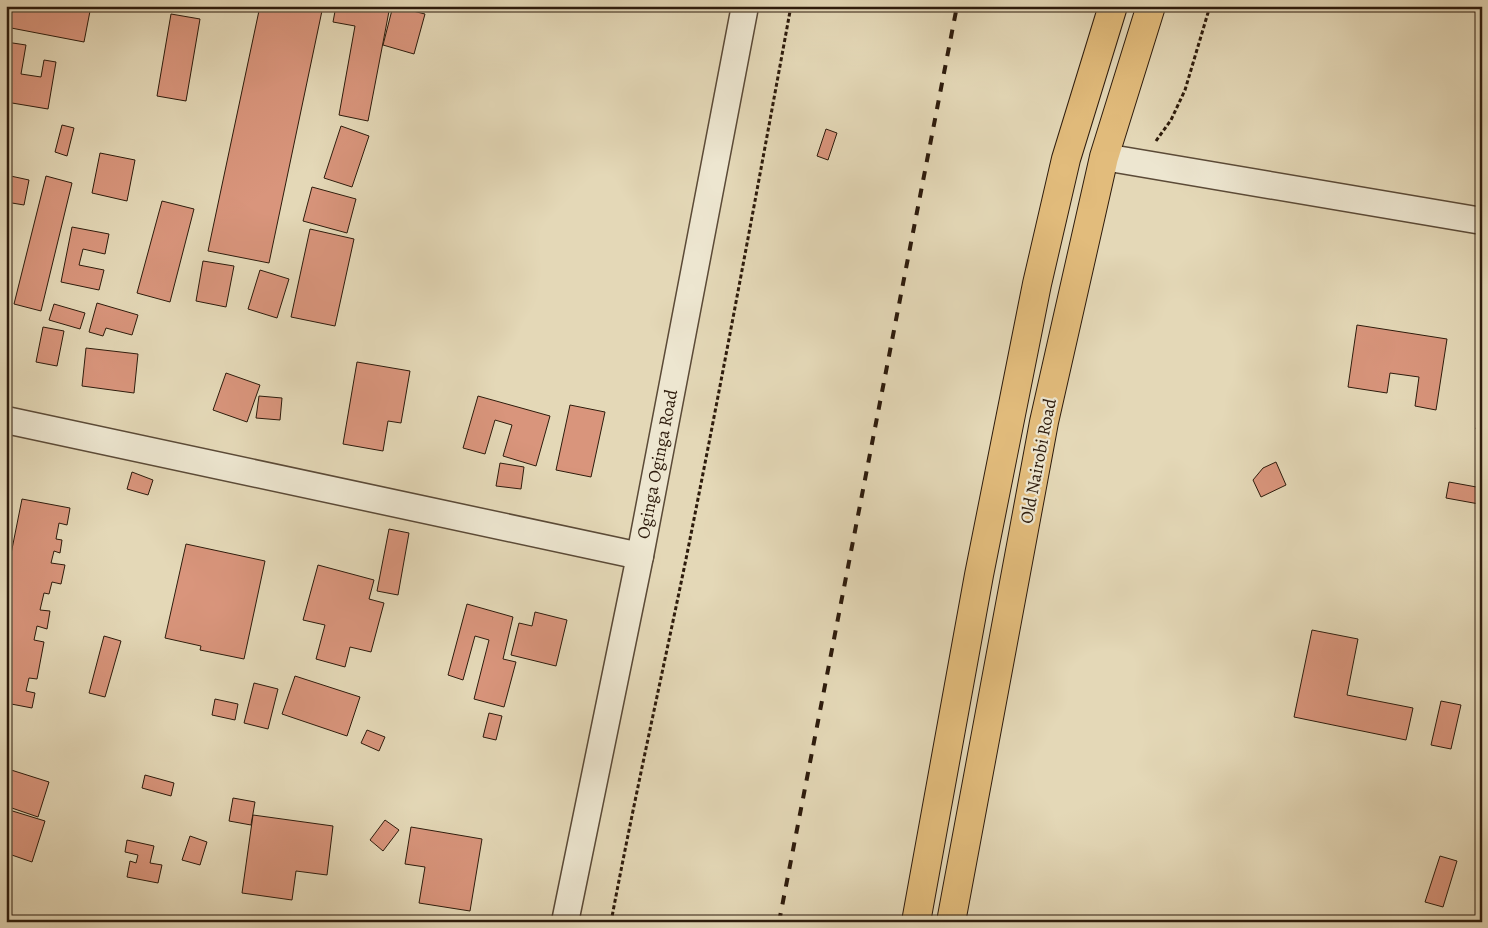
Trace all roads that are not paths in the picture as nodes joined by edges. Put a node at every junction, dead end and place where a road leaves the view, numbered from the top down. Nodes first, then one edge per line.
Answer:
1 (745, 6) edge
2 (1114, 6) edge
3 (1151, 6) edge
4 (1104, 157) junction
5 (1482, 221) edge
6 (6, 420) edge
7 (640, 556) junction
8 (565, 922) edge
9 (916, 922) edge
10 (952, 922) edge

1 - 7 street, Oginga Oginga Road
2 - 9 highway, Old Nairobi Road
3 - 4 highway, Old Nairobi Road
4 - 5 street
4 - 10 highway, Old Nairobi Road
6 - 7 street
7 - 8 street, Oginga Oginga Road

